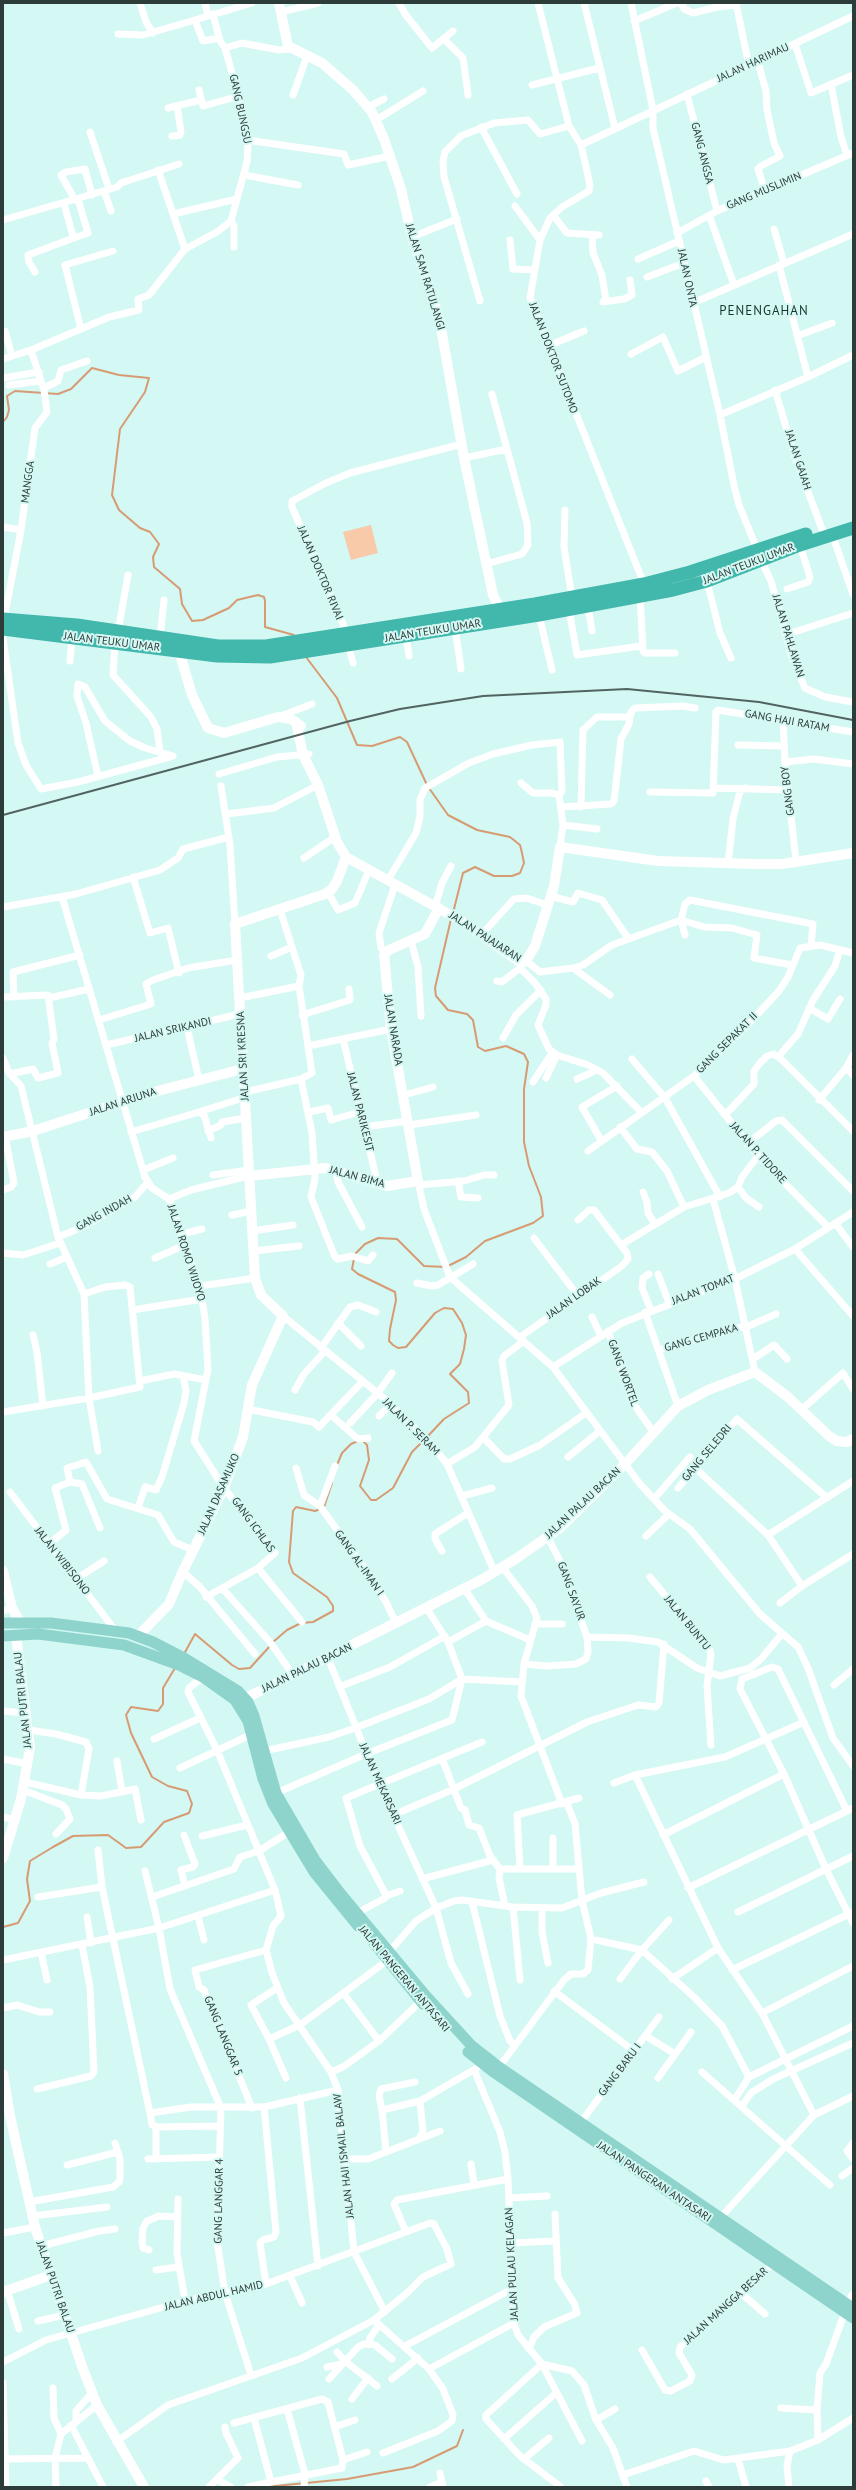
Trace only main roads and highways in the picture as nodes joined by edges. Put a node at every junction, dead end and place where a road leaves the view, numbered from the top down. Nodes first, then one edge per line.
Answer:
1 (280, 8) edge
2 (853, 522) edge
3 (827, 531) junction
4 (759, 554) junction
5 (691, 580) junction
6 (642, 590) junction
7 (570, 604) junction
8 (487, 615) junction
9 (3, 622) edge
10 (449, 625) junction
11 (117, 637) junction
12 (347, 640) junction
13 (179, 651) junction
14 (853, 853) edge
15 (346, 857) junction
16 (437, 907) junction
17 (242, 1069) junction
18 (4, 1136) edge
19 (248, 1173) junction
20 (418, 1183) joint
21 (282, 1316) joint
22 (853, 1439) edge
23 (3, 1572) edge
24 (7, 1609) edge
25 (3, 1622) edge
26 (20, 1622) junction
27 (63, 1624) junction
28 (79, 1626) junction
29 (3, 1630) edge
30 (16, 1635) junction
31 (3, 1636) edge
32 (138, 1636) junction
33 (63, 1637) junction
34 (77, 1639) junction
35 (172, 1657) junction
36 (246, 1698) junction
37 (3, 1858) edge
38 (389, 1955) junction
39 (3, 2074) edge
40 (5, 2100) edge
41 (6, 2117) edge
42 (631, 2161) junction
43 (641, 2168) junction
44 (51, 2275) junction
45 (5, 2289) edge
46 (850, 2308) edge
47 (144, 2487) edge

1 - 8 main road, JALAN SAM RATULANGI
2 - 3 highway, JALAN TEUKU UMAR
3 - 4 highway, JALAN TEUKU UMAR
3 - 4 highway, JALAN TEUKU UMAR
4 - 5 highway, JALAN TEUKU UMAR
4 - 5 highway, JALAN TEUKU UMAR
5 - 6 highway, JALAN TEUKU UMAR
6 - 7 highway, JALAN TEUKU UMAR
6 - 7 highway, JALAN TEUKU UMAR
7 - 8 highway, JALAN TEUKU UMAR
7 - 8 highway, JALAN TEUKU UMAR
8 - 10 highway, JALAN TEUKU UMAR
9 - 11 highway, JALAN TEUKU UMAR
9 - 11 highway, JALAN TEUKU UMAR
10 - 12 highway, JALAN TEUKU UMAR
10 - 12 highway, JALAN TEUKU UMAR
11 - 12 highway, JALAN TEUKU UMAR
11 - 13 highway, JALAN TEUKU UMAR
12 - 13 highway, JALAN TEUKU UMAR
13 - 15 main road
14 - 16 main road, JALAN PAJAJARAN
15 - 16 main road, JALAN PAJAJARAN
15 - 17 main road, JALAN SRI KRESNA
16 - 20 main road, JALAN NARADA
17 - 18 main road, JALAN ARJUNA
17 - 19 main road, JALAN SRI KRESNA
19 - 20 main road, JALAN BIMA
19 - 21 main road, JALAN SRI KRESNA
21 - 32 main road, JALAN DASAMUKO
22 - 36 main road, JALAN PALAU BACAN
23 - 24 main road
24 - 25 main road
24 - 26 main road
25 - 26 main road, JALAN PANGERAN ANTASARI
26 - 27 main road, JALAN PANGERAN ANTASARI
27 - 28 main road, JALAN PANGERAN ANTASARI
27 - 33 main road
28 - 32 main road, JALAN PANGERAN ANTASARI
28 - 34 main road
29 - 35 main road
30 - 31 main road, JALAN PANGERAN ANTASARI
30 - 33 main road, JALAN PANGERAN ANTASARI
30 - 37 main road, JALAN PUTRI BALAU
32 - 35 main road, JALAN PANGERAN ANTASARI
33 - 34 main road, JALAN PANGERAN ANTASARI
34 - 35 main road, JALAN PANGERAN ANTASARI
35 - 36 main road, JALAN PANGERAN ANTASARI
35 - 38 main road, JALAN PANGERAN ANTASARI
36 - 38 main road, JALAN PANGERAN ANTASARI
38 - 42 main road, JALAN PANGERAN ANTASARI
38 - 42 main road, JALAN PANGERAN ANTASARI
39 - 40 main road, JALAN PUTRI BALAU
40 - 41 main road, JALAN PUTRI BALAU
41 - 44 main road, JALAN PUTRI BALAU
42 - 43 main road, JALAN PANGERAN ANTASARI
43 - 46 main road, JALAN PANGERAN ANTASARI
43 - 46 main road, JALAN PANGERAN ANTASARI
44 - 45 main road
44 - 47 main road, JALAN PUTRI BALAU

